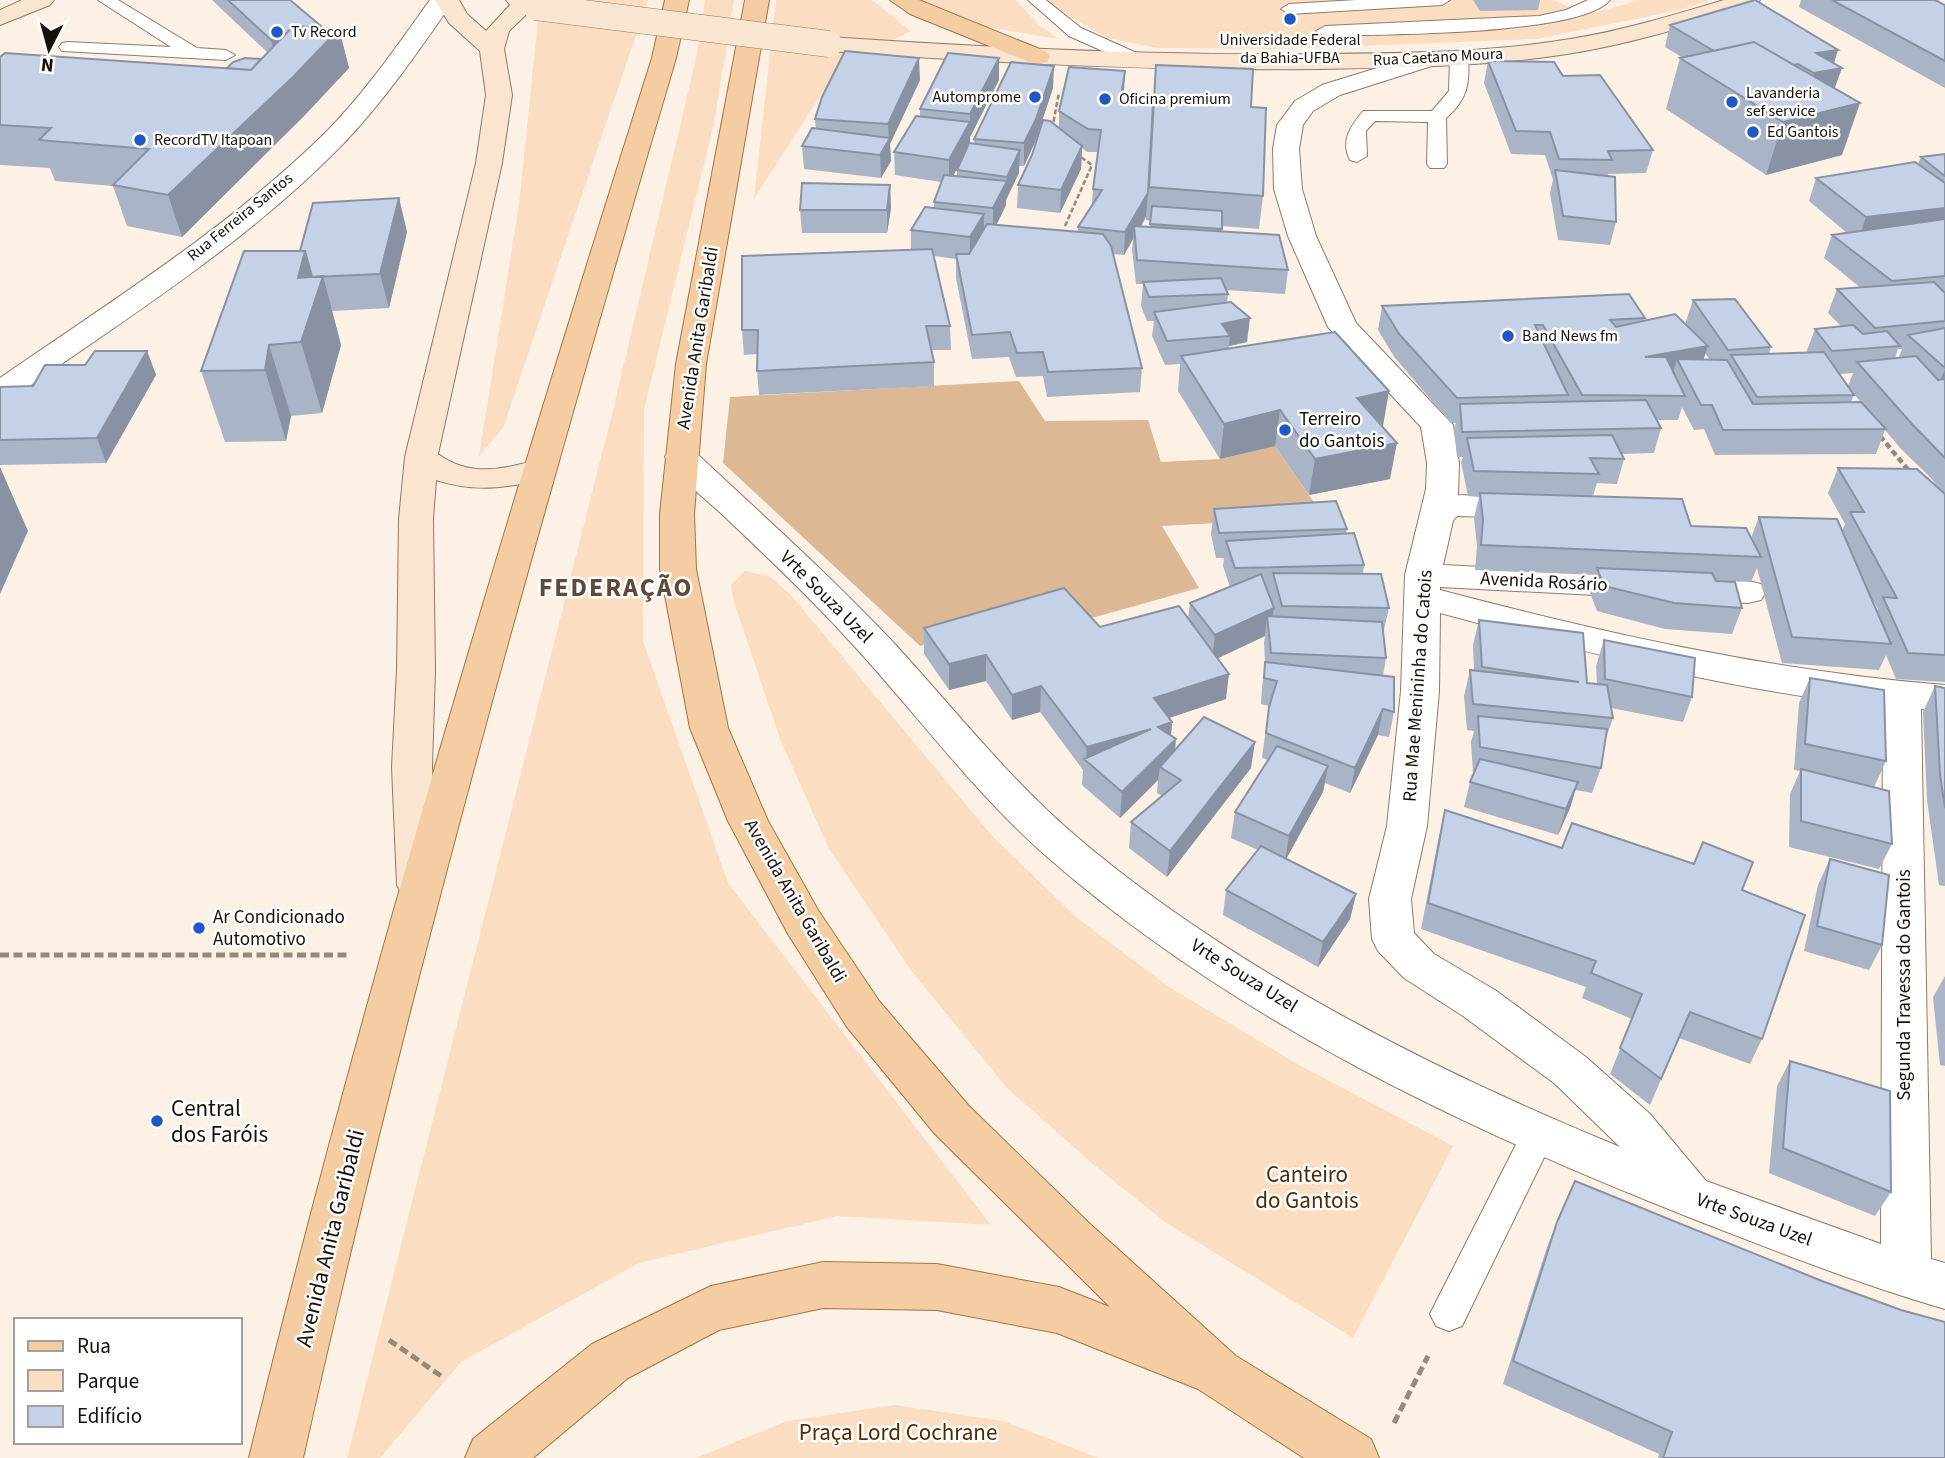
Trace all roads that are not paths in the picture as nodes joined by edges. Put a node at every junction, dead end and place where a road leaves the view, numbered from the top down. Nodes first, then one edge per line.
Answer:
1 (42, 0) edge
2 (106, 0) edge
3 (442, 0) edge
4 (447, 0) edge
5 (677, 0) edge
6 (757, 0) edge
7 (902, 0) edge
8 (1036, 0) edge
9 (1442, 0) edge
10 (1602, 0) edge
11 (1748, 0) edge
12 (492, 1) edge
13 (526, 4) edge
14 (1465, 8) dead end
15 (1289, 9) dead end
16 (0, 18) edge
17 (1478, 25) junction
18 (1325, 31) dead end
19 (68, 47) dead end
20 (492, 49) junction
21 (193, 53) junction
22 (226, 55) dead end
23 (1038, 57) junction
24 (1459, 57) junction
25 (1429, 59) junction
26 (1142, 62) junction
27 (1437, 117) junction
28 (1357, 156) dead end
29 (1437, 164) dead end
30 (0, 393) edge
31 (421, 457) junction
32 (681, 457) junction
33 (538, 470) junction
34 (1554, 509) edge
35 (1439, 516) junction
36 (1423, 586) junction
37 (1748, 592) dead end
38 (1902, 695) junction
39 (1945, 698) edge
40 (419, 897) junction
41 (1538, 1135) junction
42 (1691, 1197) junction
43 (1925, 1281) edge
44 (1449, 1314) road end
45 (1218, 1373) junction
46 (1370, 1446) edge
47 (276, 1458) edge
48 (492, 1458) edge

1 - 16 street
2 - 21 lane
3 - 30 street, Rua Ferreira Santos
4 - 20 street
5 - 33 main road, Avenida Anita Garibaldi
6 - 32 main road, Avenida Anita Garibaldi
7 - 23 main road
8 - 26 lane
9 - 15 lane
10 - 17 lane
11 - 24 street, Rua Caetano Moura
12 - 13 street, Rua Caetano Moura
13 - 20 street
13 - 23 street, Rua Caetano Moura, bridge
14 - 17 lane
17 - 18 lane
19 - 21 lane
20 - 31 street, Avenida Anita Garibaldi
21 - 22 lane
23 - 26 street, Rua Caetano Moura
24 - 25 street, Rua Caetano Moura
24 - 27 lane
25 - 26 street, Rua Caetano Moura
25 - 35 street, Rua Mae Menininha do Catois
27 - 28 lane
27 - 29 lane
31 - 33 street
31 - 40 street, Avenida Anita Garibaldi
32 - 41 street, Vrte Souza Uzel
32 - 45 main road, Avenida Anita Garibaldi
33 - 40 main road, Avenida Anita Garibaldi
34 - 35 street
35 - 36 street, Rua Mae Menininha do Catois
36 - 37 street, Avenida Rosário
36 - 38 street
36 - 42 street, Rua Mae Menininha do Catois
38 - 39 street
38 - 43 street, Segunda Travessa do Gantois
40 - 47 main road, Avenida Anita Garibaldi
41 - 42 street, Vrte Souza Uzel
41 - 44 lane
42 - 43 street, Vrte Souza Uzel
45 - 46 main road, Avenida Anita Garibaldi
45 - 48 main road, Avenida Anita Garibaldi

